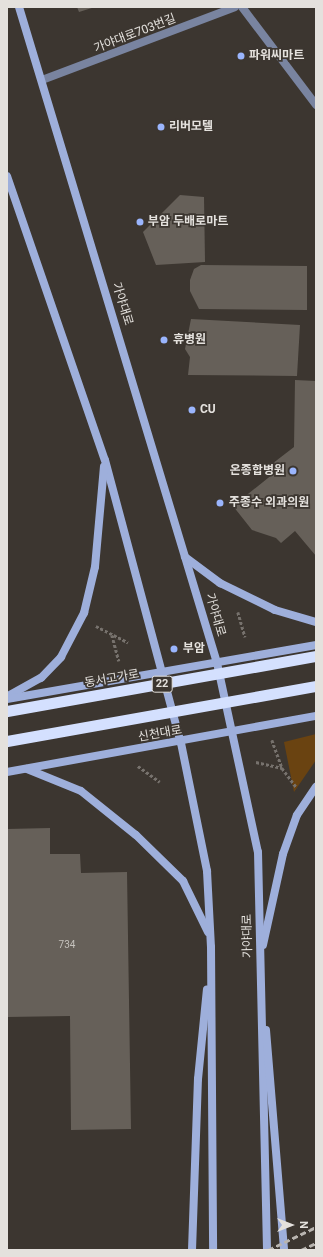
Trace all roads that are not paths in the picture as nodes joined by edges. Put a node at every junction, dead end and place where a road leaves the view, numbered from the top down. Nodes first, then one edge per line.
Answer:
1 (20, 7) edge
2 (234, 7) edge
3 (242, 7) edge
4 (42, 80) junction
5 (316, 105) edge
6 (7, 176) edge
7 (105, 460) junction
8 (185, 557) junction
9 (316, 622) edge
10 (316, 645) edge
11 (316, 656) edge
12 (217, 663) junction
13 (162, 673) junction
14 (316, 686) edge
15 (7, 698) edge
16 (7, 711) edge
17 (316, 716) edge
18 (232, 734) junction
19 (7, 741) edge
20 (181, 743) junction
21 (27, 769) junction
22 (7, 772) edge
23 (316, 787) edge
24 (211, 947) junction
25 (260, 958) junction
26 (192, 1250) edge
27 (214, 1250) edge
28 (267, 1250) edge
29 (284, 1250) edge

1 - 4 main road, 가야대로
2 - 4 street, 가야대로703번길
3 - 5 street
4 - 8 main road, 가야대로
6 - 7 main road
7 - 13 main road
7 - 15 main road
8 - 9 main road
8 - 12 main road, 가야대로
10 - 12 main road
11 - 16 highway, 동서고가로 / 22, bridge
12 - 13 main road
12 - 18 main road, 가야대로
13 - 15 main road
13 - 20 main road
14 - 19 highway, bridge
17 - 18 main road, 신천대로
18 - 20 main road, 신천대로
18 - 25 main road, 가야대로
20 - 21 main road, 신천대로
20 - 24 main road
21 - 22 main road, 신천대로
21 - 24 main road
23 - 25 main road
24 - 26 main road
24 - 27 main road
25 - 28 main road, 가야대로
25 - 29 main road

